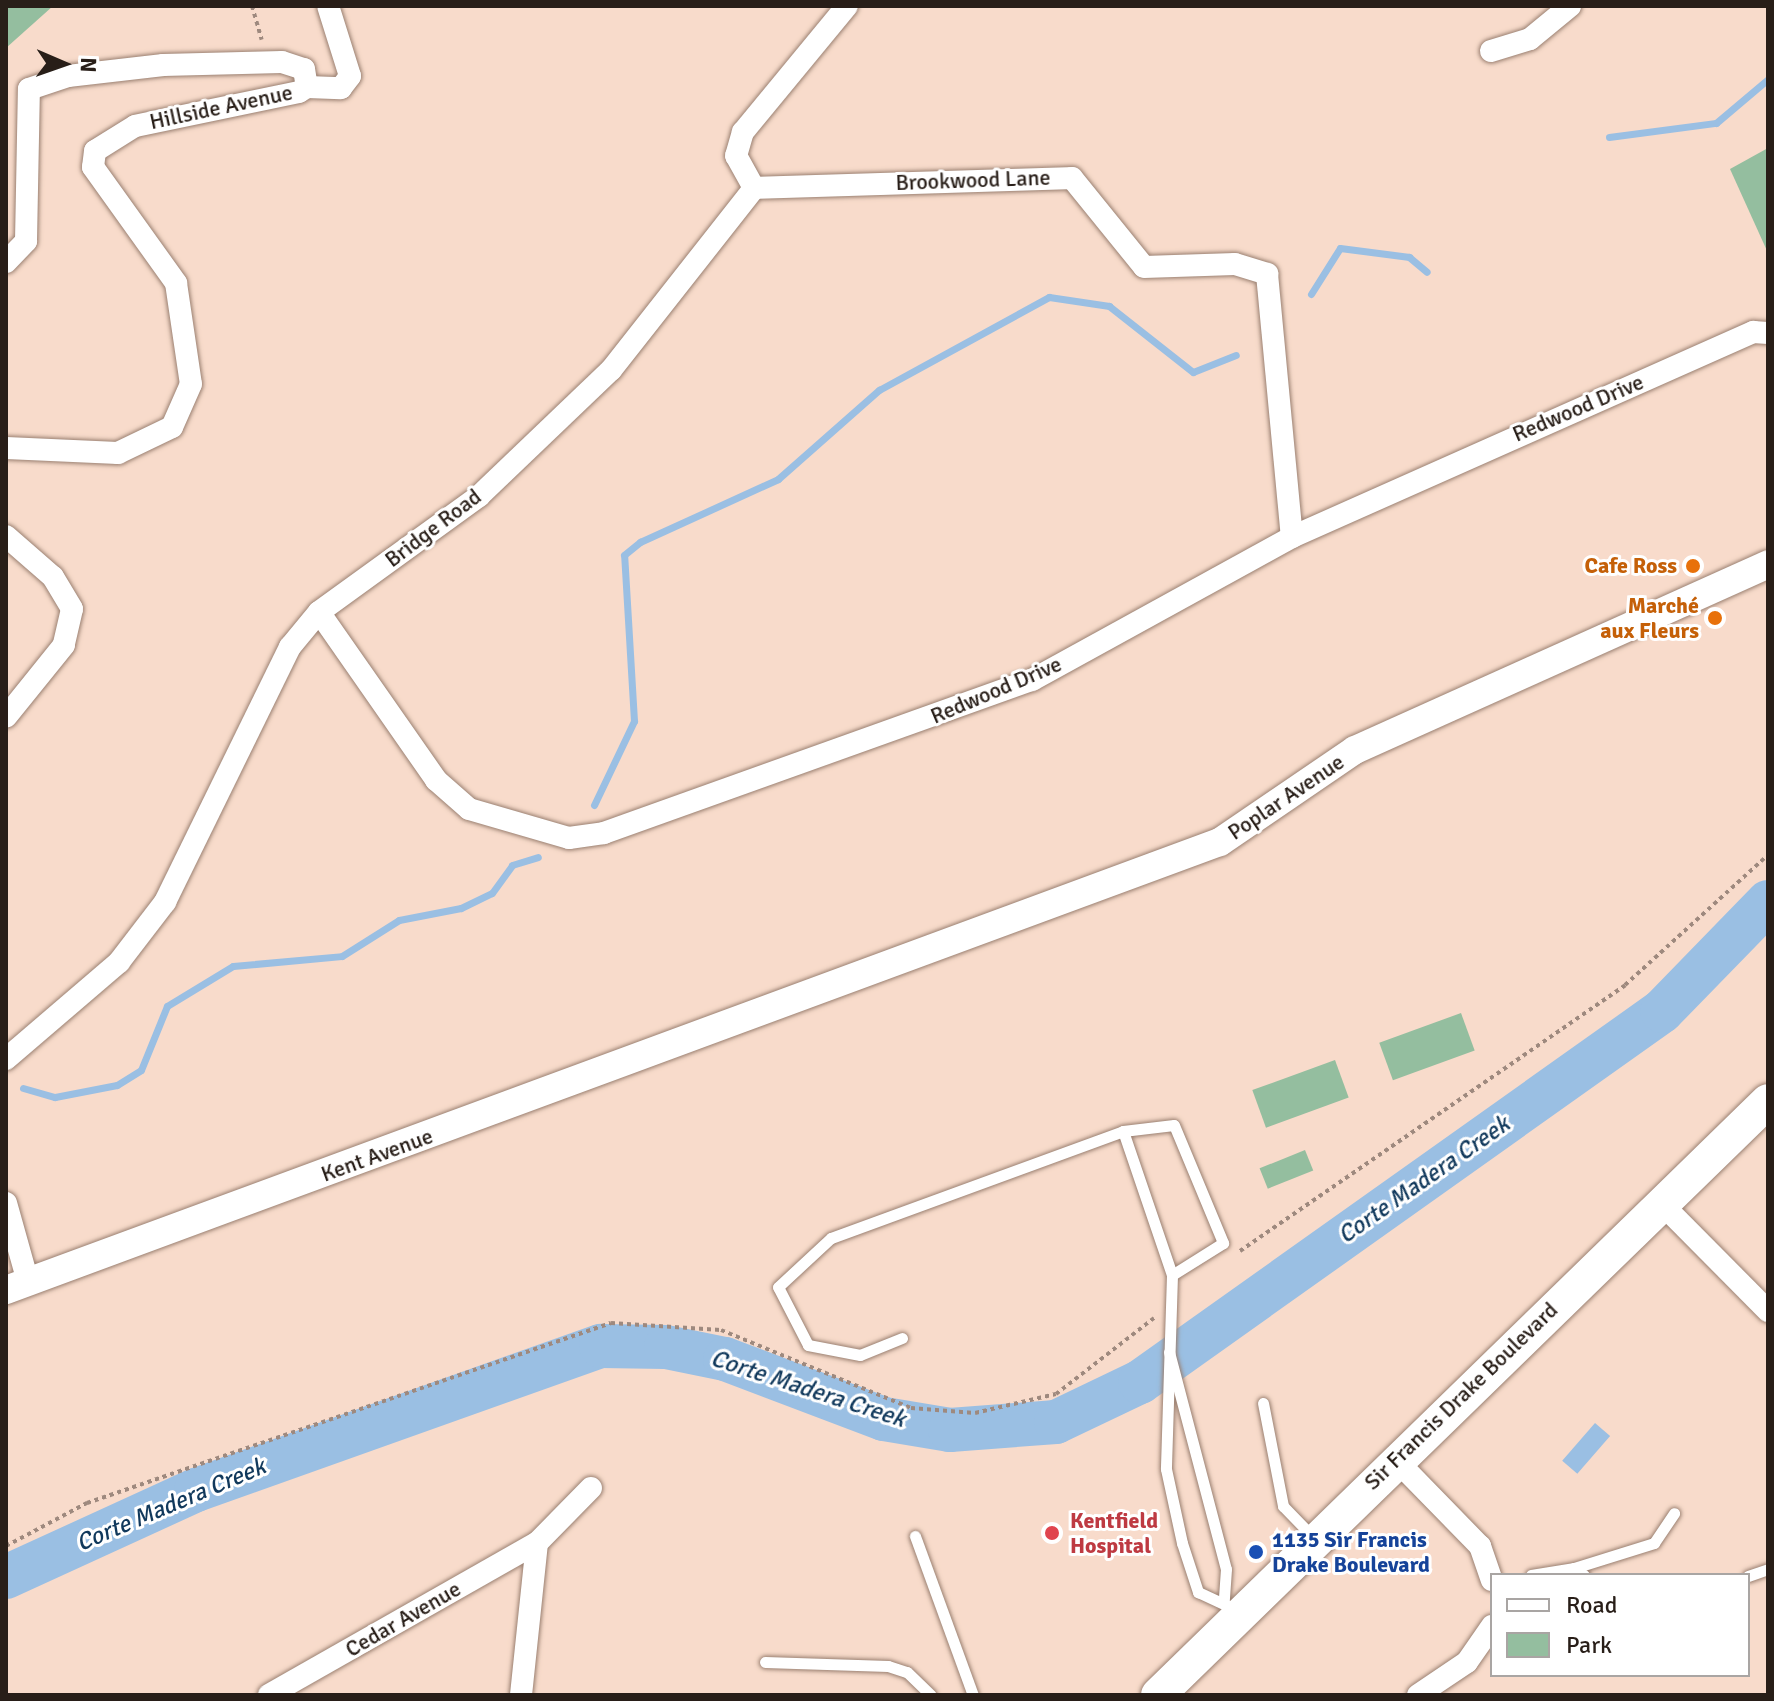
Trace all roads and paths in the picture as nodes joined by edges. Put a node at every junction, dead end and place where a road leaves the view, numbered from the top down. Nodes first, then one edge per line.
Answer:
1 (252, 6) edge
2 (328, 6) edge
3 (847, 6) edge
4 (1570, 6) edge
5 (1491, 51) dead end
6 (266, 62) junction
7 (307, 87) junction
8 (754, 188) junction
9 (6, 262) edge
10 (1768, 333) edge
11 (6, 448) edge
12 (6, 536) edge
13 (1292, 537) junction
14 (1768, 564) edge
15 (319, 612) junction
16 (6, 717) edge
17 (1768, 855) edge
18 (746, 1014) joint
19 (6, 1059) edge
20 (1768, 1101) edge
21 (1123, 1131) junction
22 (6, 1203) edge
23 (1661, 1203) junction
24 (1231, 1257) dead end
25 (1172, 1275) junction
26 (17, 1286) edge
27 (1170, 1304) junction
28 (1768, 1311) edge
29 (902, 1338) dead end
30 (1167, 1346) junction
31 (1263, 1403) dead end
32 (1395, 1459) junction
33 (591, 1488) dead end
34 (1674, 1513) dead end
35 (915, 1536) dead end
36 (1315, 1539) junction
37 (537, 1543) junction
38 (6, 1546) edge
39 (1579, 1572) edge
40 (1490, 1574) edge
41 (1233, 1606) junction
42 (1490, 1629) edge
43 (765, 1662) dead end
44 (269, 1695) edge
45 (521, 1695) edge
46 (931, 1695) edge
47 (973, 1695) edge
48 (1158, 1695) edge
49 (1418, 1695) edge

1 - 6 path
2 - 7 street
3 - 8 street
4 - 5 street
6 - 7 street, Hillside Avenue
6 - 9 street, Hillside Avenue
7 - 11 street, Hillside Avenue
8 - 13 street, Brookwood Lane
8 - 15 street, Bridge Road
10 - 13 street, Redwood Drive
12 - 16 street
13 - 15 street, Redwood Drive
14 - 18 street, Poplar Avenue
15 - 19 street, Bridge Road
17 - 24 path
18 - 26 street, Kent Avenue
20 - 23 main road, Sir Francis Drake Boulevard
21 - 25 lane
21 - 25 lane
21 - 29 lane
22 - 26 street
23 - 28 street
23 - 32 main road, Sir Francis Drake Boulevard
25 - 27 lane
27 - 30 lane
27 - 38 path
30 - 41 lane
30 - 41 lane
31 - 36 lane
32 - 36 main road, Sir Francis Drake Boulevard
32 - 40 street
33 - 37 street, Cedar Avenue
34 - 39 lane
35 - 47 lane
36 - 41 main road, Sir Francis Drake Boulevard
37 - 44 street, Cedar Avenue
37 - 45 street
41 - 48 main road, Sir Francis Drake Boulevard
42 - 49 street
43 - 46 lane

